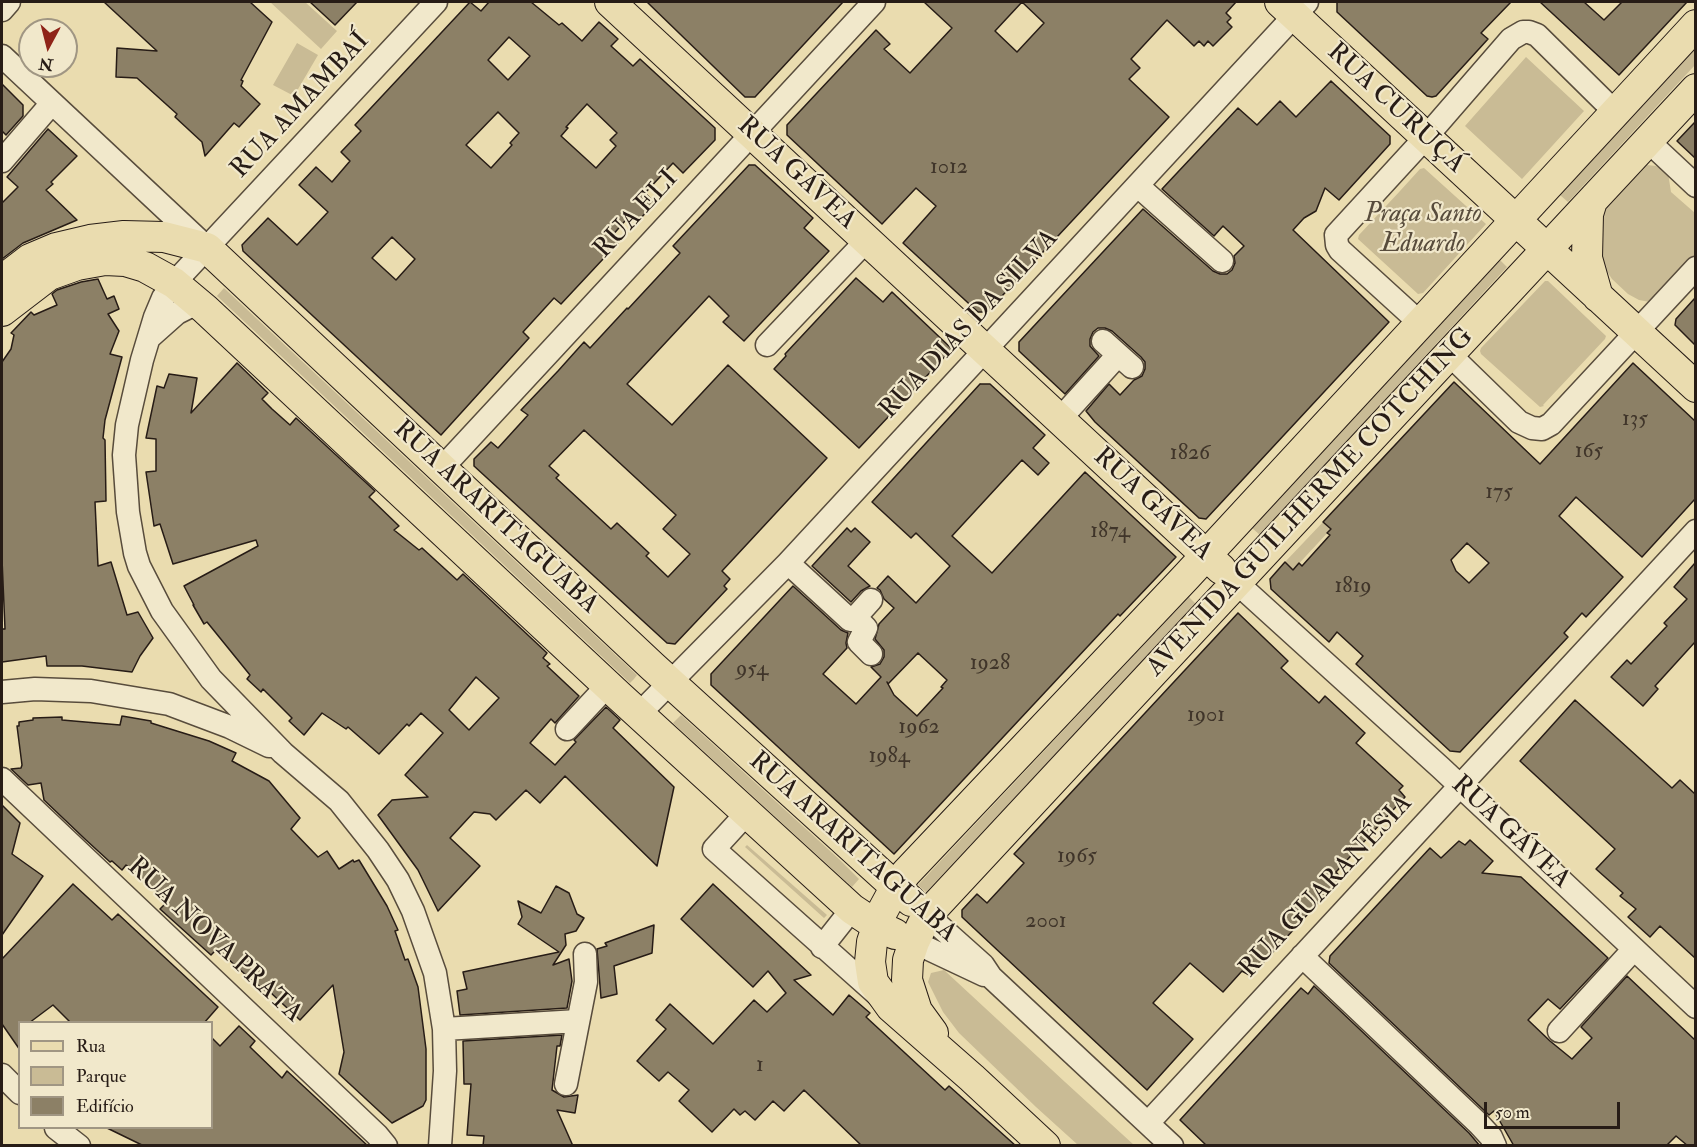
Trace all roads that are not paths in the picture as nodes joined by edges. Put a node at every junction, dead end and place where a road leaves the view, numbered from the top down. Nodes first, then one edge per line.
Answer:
1 (9, 2) edge
2 (436, 2) edge
3 (610, 2) edge
4 (874, 2) edge
5 (1294, 6) edge
6 (2, 10) edge
7 (1695, 25) edge
8 (2, 56) edge
9 (1695, 89) edge
10 (52, 103) junction
11 (1615, 111) junction
12 (752, 133) junction
13 (1426, 136) junction
14 (1647, 141) junction
15 (2, 161) edge
16 (1138, 186) junction
17 (1695, 186) edge
18 (1592, 201) junction
19 (1515, 219) junction
20 (867, 240) junction
21 (207, 248) junction
22 (1547, 249) junction
23 (1222, 261) dead end
24 (1695, 268) edge
25 (174, 283) junction
26 (2, 284) edge
27 (1598, 297) junction
28 (197, 303) junction
29 (2, 311) edge
30 (1419, 322) junction
31 (1636, 332) junction
32 (150, 337) junction
33 (767, 345) dead end
34 (986, 350) junction
35 (1118, 354) dead end
36 (1449, 354) junction
37 (1695, 387) edge
38 (1060, 419) junction
39 (442, 468) junction
40 (1695, 531) edge
41 (1206, 554) junction
42 (788, 563) junction
43 (1237, 583) junction
44 (871, 600) dead end
45 (855, 617) junction
46 (871, 654) dead end
47 (669, 682) junction
48 (608, 685) junction
49 (2, 692) edge
50 (639, 714) junction
51 (567, 729) dead end
52 (284, 753) junction
53 (2, 779) edge
54 (1460, 786) junction
55 (747, 813) junction
56 (895, 888) junction
57 (927, 915) junction
58 (864, 917) junction
59 (914, 942) junction
60 (822, 946) junction
61 (1634, 949) junction
62 (585, 954) dead end
63 (1302, 956) junction
64 (990, 977) junction
65 (1694, 1004) edge
66 (891, 1007) junction
67 (578, 1021) junction
68 (444, 1029) junction
69 (1559, 1031) dead end
70 (949, 1058) junction
71 (2, 1075) edge
72 (566, 1084) dead end
73 (18, 1091) edge
74 (1148, 1123) junction
75 (57, 1129) edge
76 (79, 1146) edge
77 (386, 1146) edge
78 (440, 1146) edge
79 (1045, 1146) edge
80 (1172, 1146) edge
81 (1495, 1146) edge

1 - 6 street
2 - 21 street, RUA AMAMBAÍ
3 - 12 main road, RUA GÁVEA
4 - 12 street, RUA ELI
5 - 13 main road, RUA CURUÇÁ
5 - 16 street, RUA DIAS DA SILVA
7 - 11 main road, AVENIDA GUILHERME COTCHING
8 - 10 street, RUA ARARITAGUABA
9 - 14 main road, AVENIDA GUILHERME COTCHING
10 - 15 street
10 - 21 street, RUA ARARITAGUABA
11 - 13 street
11 - 19 main road, AVENIDA GUILHERME COTCHING
12 - 20 main road, RUA GÁVEA
12 - 39 street, RUA ELI
13 - 19 main road, RUA CURUÇÁ
13 - 30 street
14 - 17 street
14 - 18 main road, AVENIDA GUILHERME COTCHING
16 - 23 street
16 - 34 street, RUA DIAS DA SILVA
18 - 22 main road, AVENIDA GUILHERME COTCHING
18 - 27 main road
19 - 22 main road, RUA CURUÇÁ
19 - 30 main road, AVENIDA GUILHERME COTCHING
20 - 33 street
20 - 34 main road, RUA GÁVEA
21 - 25 street, RUA AMAMBAÍ
21 - 26 main road
21 - 39 main road, RUA ARARITAGUABA
22 - 27 main road, RUA CURUÇÁ
22 - 36 main road, AVENIDA GUILHERME COTCHING
24 - 31 street
25 - 28 main road, RUA ARARITAGUABA
25 - 29 main road, RUA ARARITAGUABA
25 - 32 street, RUA AMAMBAÍ
27 - 31 main road, RUA CURUÇÁ
28 - 32 street
28 - 48 main road, RUA ARARITAGUABA
30 - 41 main road, AVENIDA GUILHERME COTCHING
31 - 36 street
31 - 37 main road, RUA CURUÇÁ
32 - 52 street, RUA AMAMBAÍ
34 - 38 main road, RUA GÁVEA
34 - 42 street, RUA DIAS DA SILVA
35 - 38 street
36 - 43 main road, AVENIDA GUILHERME COTCHING
38 - 41 main road, RUA GÁVEA
39 - 47 main road, RUA ARARITAGUABA
40 - 54 street, RUA GUARANÉSIA
41 - 43 main road, RUA GÁVEA
41 - 56 main road, AVENIDA GUILHERME COTCHING
42 - 45 street
42 - 47 street, RUA DIAS DA SILVA
43 - 54 street, RUA GÁVEA
43 - 57 main road, AVENIDA GUILHERME COTCHING
44 - 45 street
45 - 46 street
47 - 50 street, RUA DIAS DA SILVA
47 - 56 main road, RUA ARARITAGUABA
48 - 50 main road, RUA ARARITAGUABA
48 - 51 street
49 - 52 street
50 - 55 main road, RUA ARARITAGUABA
52 - 68 street
53 - 77 street, RUA NOVA PRATA
54 - 61 street, RUA GÁVEA
54 - 63 street, RUA GUARANÉSIA
55 - 58 main road, RUA ARARITAGUABA
55 - 60 street
56 - 57 main road, RUA ARARITAGUABA
56 - 58 main road, AVENIDA GUILHERME COTCHING
57 - 59 main road, AVENIDA GUILHERME COTCHING
57 - 64 street, RUA ARARITAGUABA
58 - 59 main road, RUA ARARITAGUABA
58 - 60 street
58 - 66 main road, AVENIDA GUILHERME COTCHING
59 - 64 street, RUA ARARITAGUABA
59 - 70 main road, AVENIDA GUILHERME COTCHING
60 - 66 street
61 - 65 street, RUA GÁVEA
61 - 69 street
62 - 67 street
63 - 74 street, RUA GUARANÉSIA
63 - 81 street
64 - 74 street, RUA ARARITAGUABA
66 - 70 main road, AVENIDA GUILHERME COTCHING
67 - 68 street
67 - 72 street
68 - 78 street
70 - 79 main road, AVENIDA GUILHERME COTCHING
71 - 73 street
74 - 80 street, RUA ARARITAGUABA
75 - 76 street

